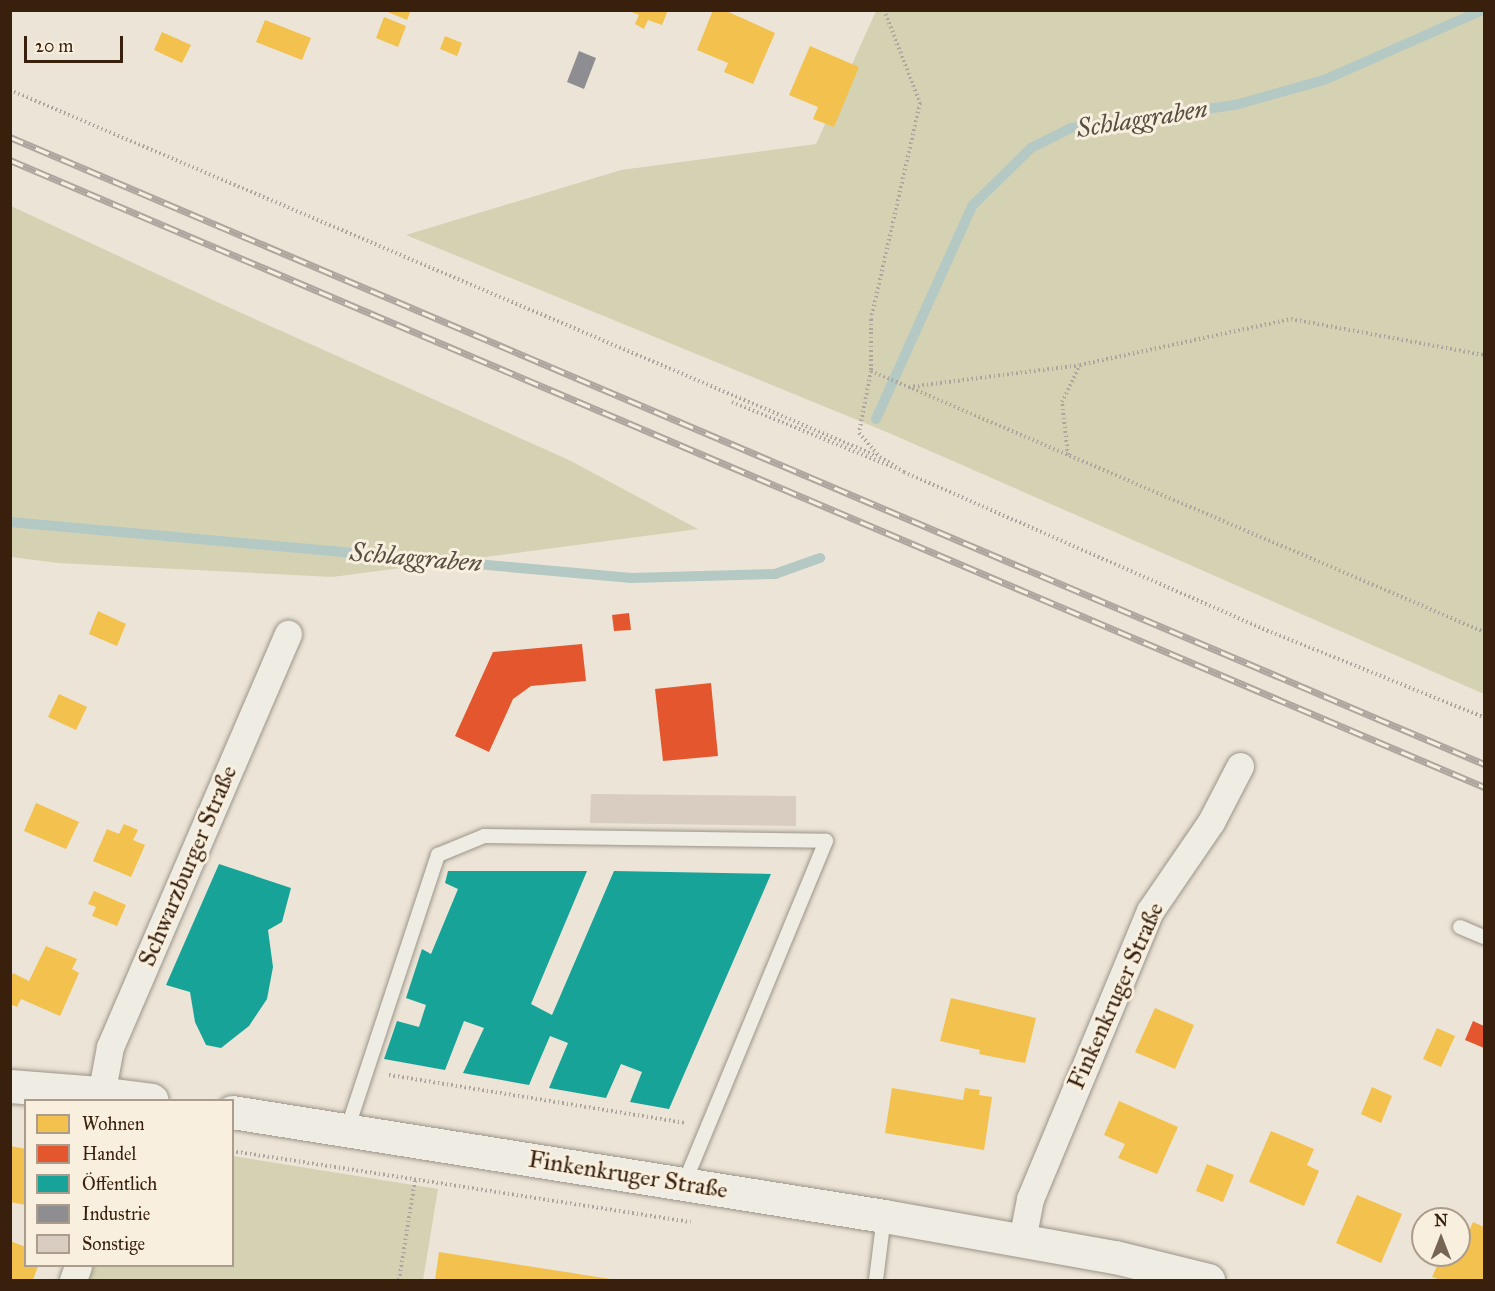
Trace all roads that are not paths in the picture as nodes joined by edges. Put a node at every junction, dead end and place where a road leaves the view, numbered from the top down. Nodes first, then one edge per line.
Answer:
1 (288, 634) dead end
2 (1240, 766) dead end
3 (1460, 927) dead end
4 (1485, 937) edge
5 (10, 1086) edge
6 (100, 1097) edge
7 (126, 1099) edge
8 (234, 1112) edge
9 (347, 1130) junction
10 (684, 1184) junction
11 (884, 1216) junction
12 (1022, 1240) junction
13 (1149, 1273) edge
14 (876, 1281) edge
15 (1208, 1281) edge

1 - 6 street, Schwarzburger Straße
2 - 12 street, Finkenkruger Straße
3 - 4 lane
5 - 6 street
6 - 7 street
8 - 9 street, Finkenkruger Straße
9 - 10 street, Finkenkruger Straße
9 - 10 lane
10 - 11 street, Finkenkruger Straße
11 - 12 street, Finkenkruger Straße
11 - 14 lane
12 - 13 street, Finkenkruger Straße
13 - 15 street, Finkenkruger Straße

